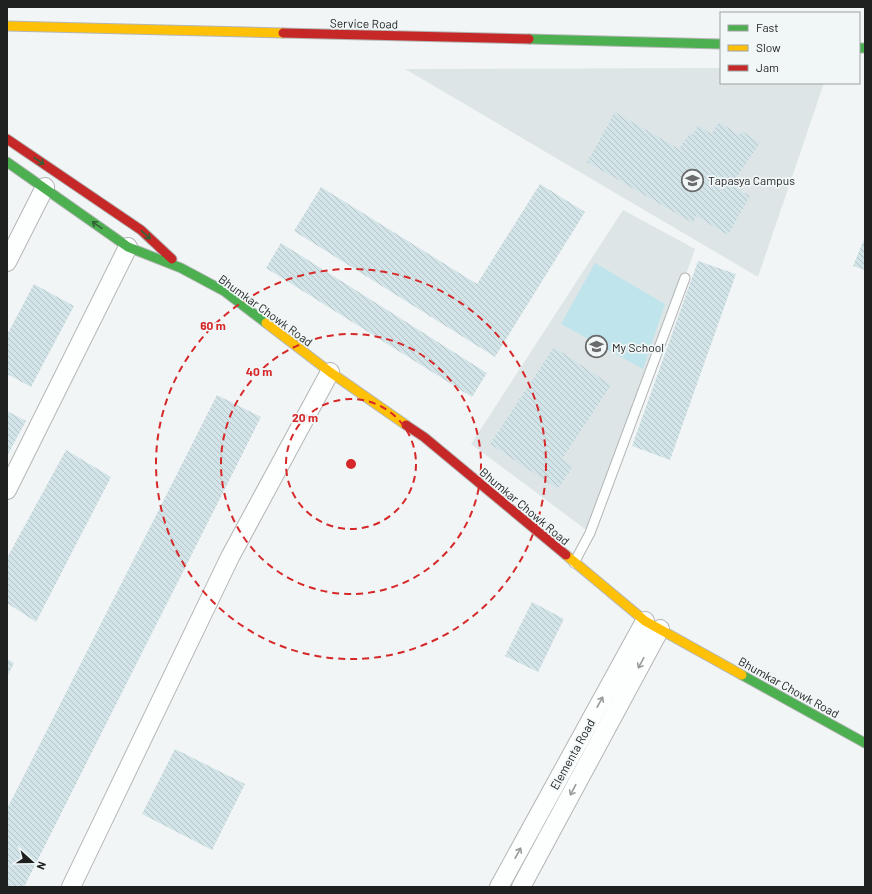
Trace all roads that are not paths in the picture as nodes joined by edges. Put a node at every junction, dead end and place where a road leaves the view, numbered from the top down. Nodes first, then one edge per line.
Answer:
1 (7, 26) edge
2 (720, 44) edge
3 (7, 139) edge
4 (7, 162) edge
5 (45, 187) junction
6 (128, 247) junction
7 (7, 262) edge
8 (181, 268) junction
9 (685, 278) dead end
10 (330, 372) junction
11 (7, 490) edge
12 (574, 563) junction
13 (652, 625) junction
14 (865, 743) edge
15 (568, 760) junction
16 (584, 768) junction
17 (71, 887) edge
18 (499, 887) edge
19 (521, 887) edge

1 - 2 street, Service Road
3 -> 8 street, Bhumkar Chowk Road
4 - 5 street, Bhumkar Chowk Road
6 -> 5 street, Bhumkar Chowk Road
5 - 7 street
6 - 8 street, Bhumkar Chowk Road
6 - 11 street
8 - 10 street, Bhumkar Chowk Road
9 - 12 lane
10 - 12 street, Bhumkar Chowk Road
10 - 17 street
12 - 13 street, Bhumkar Chowk Road
13 - 14 street, Bhumkar Chowk Road
15 -> 13 street, Elementa Road
13 -> 16 street, Elementa Road
15 - 16 street
18 -> 15 street, Elementa Road
16 -> 19 street, Elementa Road

